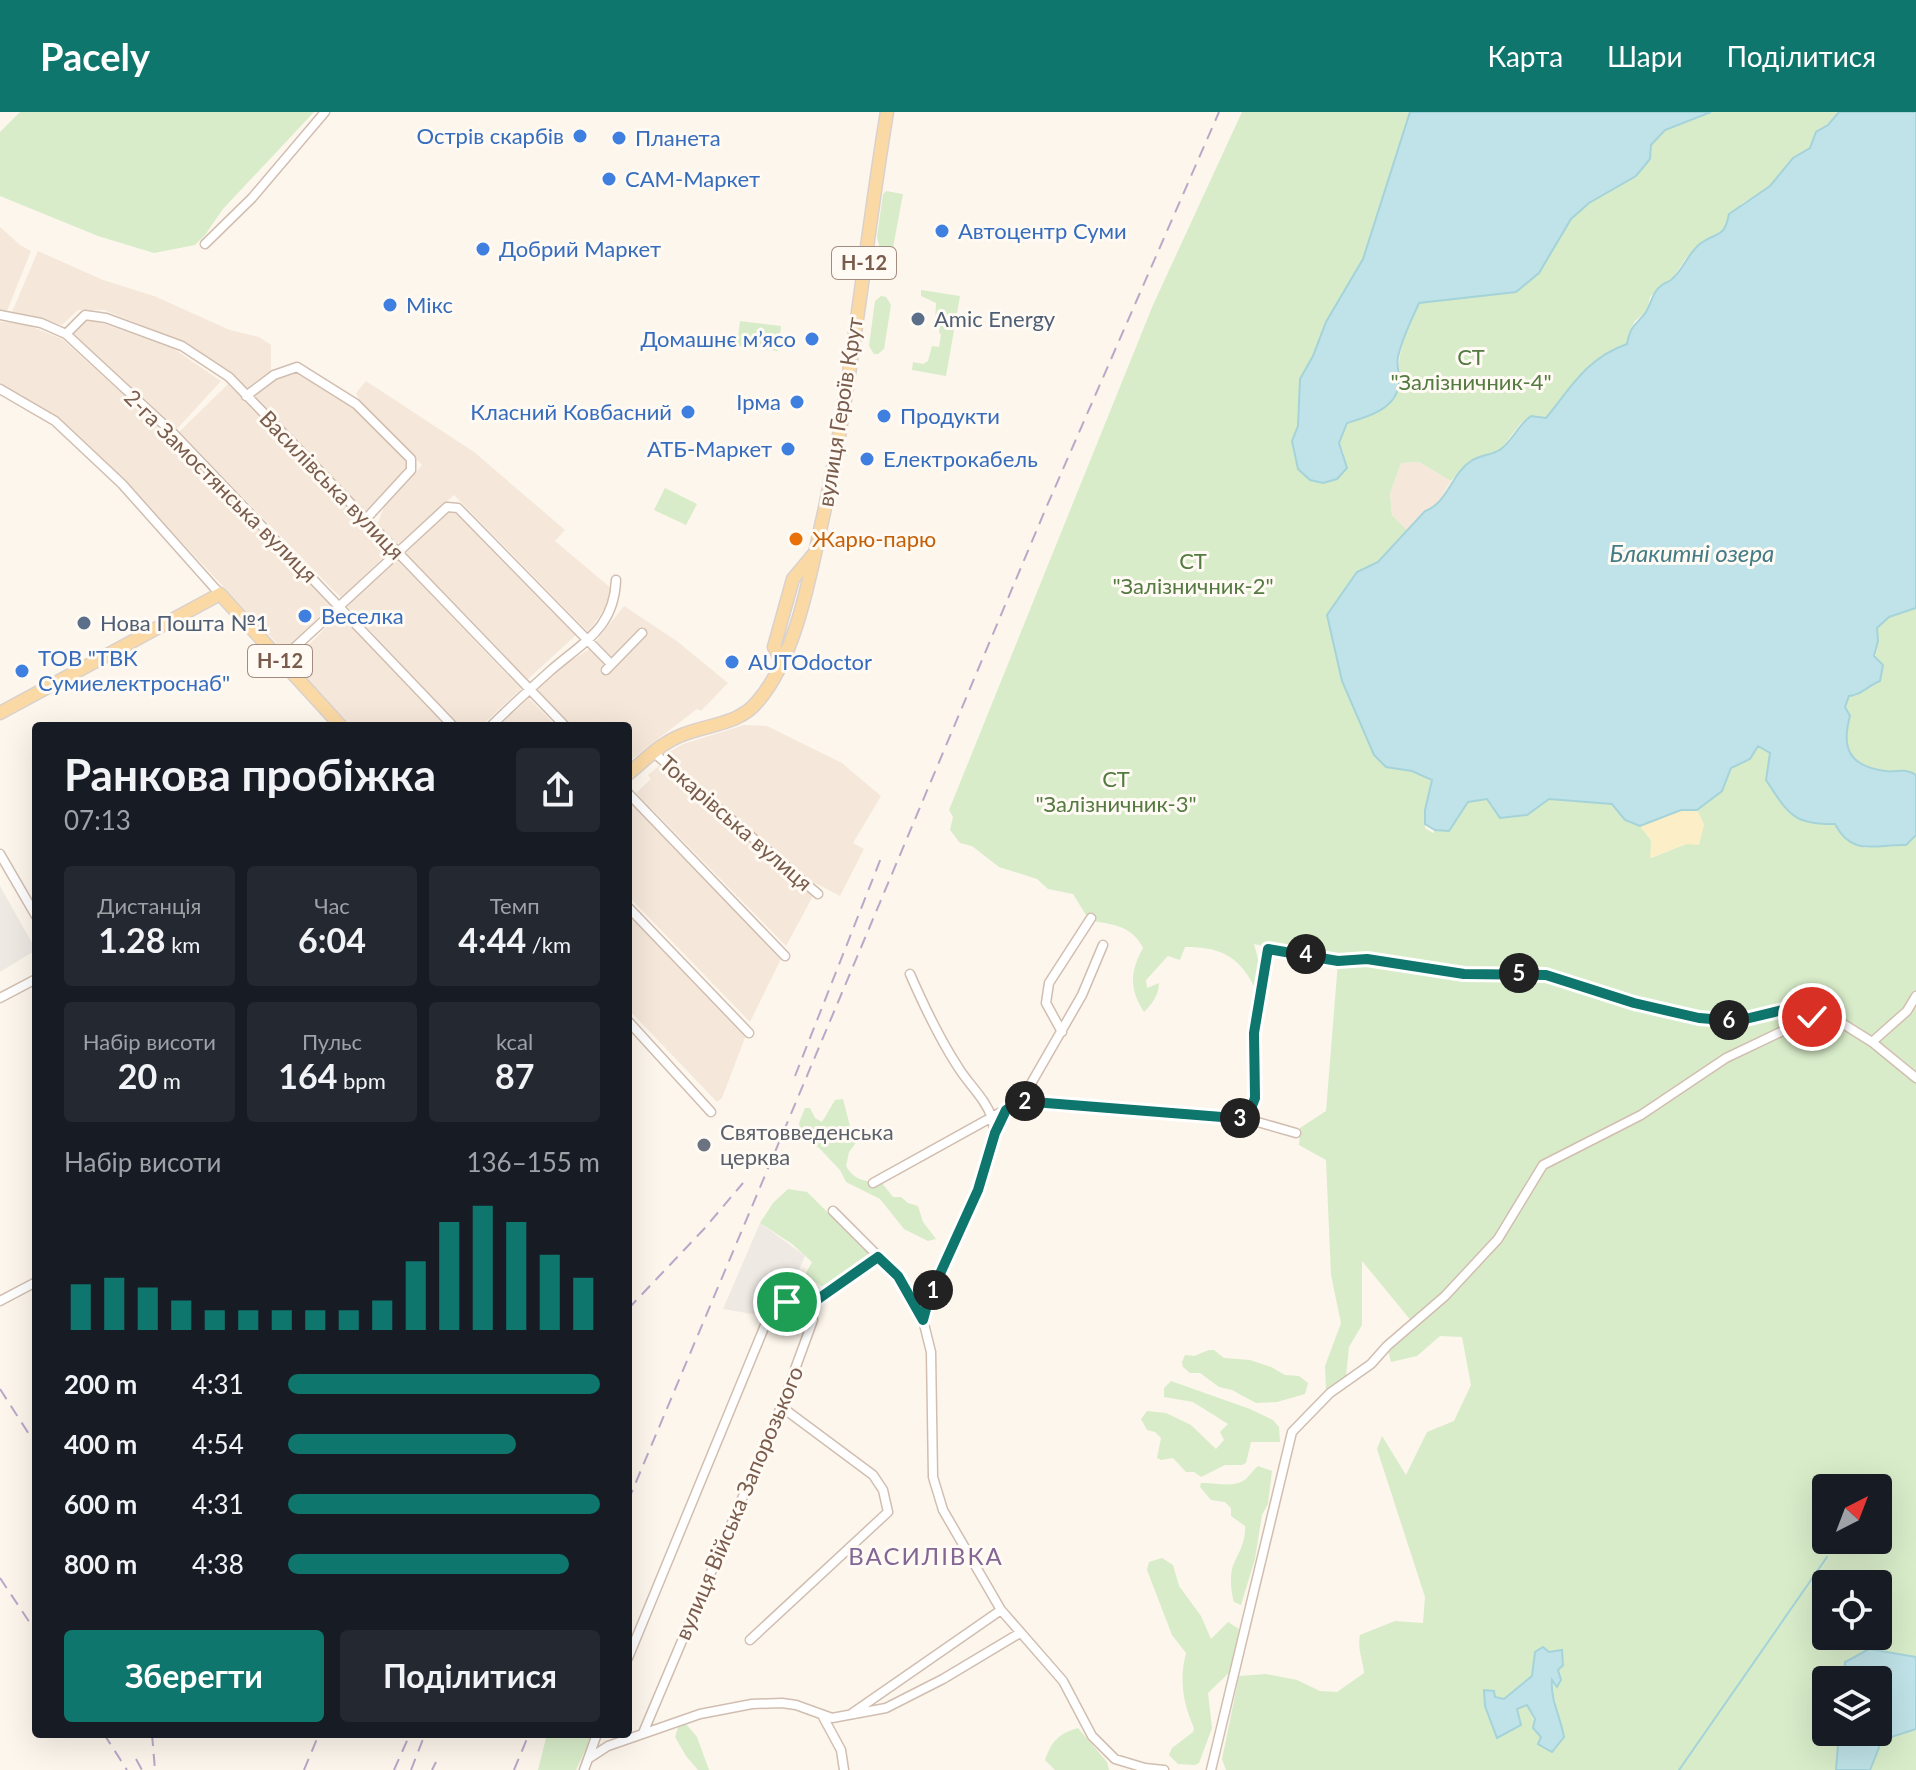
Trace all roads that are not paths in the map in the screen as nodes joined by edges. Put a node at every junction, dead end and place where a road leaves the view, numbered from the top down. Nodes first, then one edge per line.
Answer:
1 (325, 112) edge
2 (887, 112) edge
3 (205, 244) dead end
4 (0, 315) edge
5 (66, 334) junction
6 (0, 389) edge
7 (246, 396) junction
8 (365, 520) junction
9 (396, 553) junction
10 (616, 580) dead end
11 (220, 594) junction
12 (338, 606) junction
13 (642, 633) dead end
14 (590, 641) junction
15 (280, 661) junction
16 (530, 689) junction
17 (0, 713) edge
18 (337, 722) edge
19 (449, 722) edge
20 (495, 722) edge
21 (561, 722) edge
22 (653, 752) junction
23 (632, 770) edge
24 (632, 797) edge
25 (0, 854) edge
26 (818, 894) dead end
27 (32, 909) edge
28 (632, 911) edge
29 (1091, 918) dead end
30 (1103, 945) dead end
31 (785, 956) dead end
32 (910, 974) dead end
33 (32, 981) edge
34 (1916, 996) edge
35 (0, 998) edge
36 (1812, 1017) junction
37 (632, 1025) edge
38 (1062, 1032) junction
39 (749, 1033) dead end
40 (1872, 1042) junction
41 (1916, 1078) edge
42 (1021, 1101) junction
43 (1006, 1110) junction
44 (711, 1112) dead end
45 (991, 1116) junction
46 (1247, 1119) junction
47 (995, 1133) junction
48 (1296, 1133) dead end
49 (873, 1183) dead end
50 (833, 1211) dead end
51 (878, 1257) junction
52 (32, 1284) edge
53 (0, 1301) edge
54 (811, 1304) junction
55 (923, 1320) junction
56 (783, 1402) junction
57 (1001, 1610) junction
58 (1020, 1633) junction
59 (750, 1640) dead end
60 (632, 1648) edge
61 (822, 1715) junction
62 (847, 1717) junction
63 (643, 1733) junction
64 (632, 1737) edge
65 (596, 1738) edge
66 (630, 1738) edge
67 (588, 1759) junction
68 (584, 1770) edge
69 (844, 1770) edge
70 (1164, 1770) edge
71 (1211, 1770) edge

1 - 3 street
2 - 22 main road, вулиця Героїв Крут / Н-12
4 - 5 street, 2-га Замостянська вулиця
5 - 7 street, Василівська вулиця
5 - 12 street, 2-га Замостянська вулиця
6 - 11 street
7 - 8 street, Василівська вулиця
7 - 8 street
8 - 9 street, Василівська вулиця
9 - 12 street
9 - 14 street
9 - 16 street, Василівська вулиця
10 - 14 street
11 - 15 main road, Н-12
11 - 17 main road
12 - 15 street
12 - 19 street, 2-га Замостянська вулиця
13 - 14 street
14 - 16 street
15 - 18 main road, Н-12
16 - 20 street
16 - 21 street, Василівська вулиця
22 - 23 main road, Н-12
22 - 26 street, Токарівська вулиця
24 - 31 street
25 - 27 street
28 - 39 street
29 - 38 street
30 - 38 street
32 - 45 street
33 - 35 street
34 - 40 street
36 - 40 street
36 - 46 street
36 - 71 street
37 - 44 street
38 - 42 street
40 - 41 street
42 - 43 street
42 - 46 street
43 - 45 street
43 - 47 street
45 - 47 street
45 - 49 street
46 - 48 street
47 - 55 street
50 - 51 street
51 - 54 street
51 - 55 street
52 - 53 street
54 - 56 street, вулиця Війська Запорозького
54 - 60 street
55 - 57 street
56 - 59 street
56 - 63 street, вулиця Війська Запорозького
57 - 58 street
57 - 62 street
58 - 62 street
58 - 70 street
61 - 62 street
61 - 63 street
61 - 69 street
63 - 64 street
65 - 67 street
66 - 67 street
67 - 68 street

